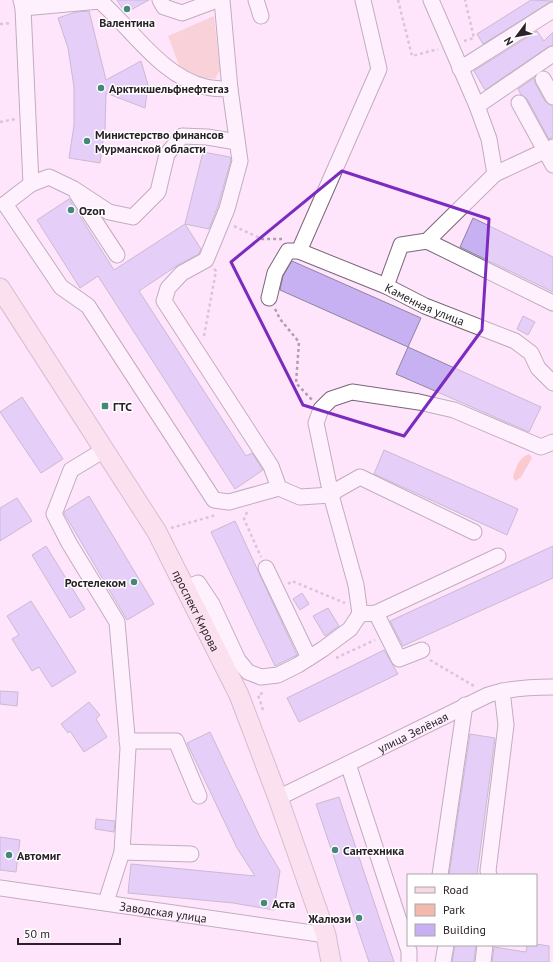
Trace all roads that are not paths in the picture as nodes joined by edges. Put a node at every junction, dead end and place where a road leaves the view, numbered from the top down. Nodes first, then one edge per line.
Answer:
1 (160, 0) edge
2 (216, 0) edge
3 (222, 0) edge
4 (256, 0) edge
5 (363, 0) edge
6 (431, 0) edge
7 (22, 4) edge
8 (553, 10) edge
9 (261, 16) dead end
10 (553, 54) edge
11 (460, 69) junction
12 (543, 79) dead end
13 (230, 89) junction
14 (553, 97) edge
15 (519, 103) dead end
16 (477, 106) junction
17 (238, 142) junction
18 (549, 148) edge
19 (553, 165) edge
20 (494, 174) junction
21 (31, 184) junction
22 (74, 188) junction
23 (3, 200) edge
24 (427, 241) junction
25 (299, 250) junction
26 (117, 255) dead end
27 (386, 286) junction
28 (0, 288) edge
29 (269, 298) road end
30 (553, 303) edge
31 (546, 369) edge
32 (553, 383) edge
33 (553, 442) edge
34 (104, 450) junction
35 (280, 488) junction
36 (331, 495) junction
37 (474, 532) dead end
38 (498, 556) dead end
39 (266, 568) road end
40 (186, 588) junction
41 (355, 609) junction
42 (376, 613) junction
43 (425, 654) road end
44 (309, 658) junction
45 (553, 687) edge
46 (495, 693) junction
47 (465, 705) junction
48 (127, 741) junction
49 (348, 764) junction
50 (199, 796) dead end
51 (278, 798) junction
52 (122, 852) junction
53 (191, 854) dead end
54 (440, 874) edge
55 (489, 874) edge
56 (0, 888) edge
57 (106, 902) junction
58 (326, 935) junction
59 (407, 945) edge
60 (407, 946) edge
61 (446, 946) edge
62 (485, 946) edge
63 (331, 962) edge
64 (409, 962) edge
65 (443, 962) edge
66 (483, 962) edge

1 - 2 street
3 - 13 street
4 - 9 street
5 - 25 street
6 - 11 street
7 - 13 street
7 - 21 street
8 - 11 street
10 - 16 street
11 - 16 street
12 - 14 street
13 - 17 street
15 - 18 street
16 - 20 street
17 - 22 street
17 - 35 street
18 - 19 street
18 - 20 street
20 - 24 street
21 - 22 street
21 - 23 street
22 - 26 street
23 - 35 street
24 - 27 street, Каменная улица
24 - 30 street
25 - 27 street
25 - 29 street
27 - 31 street, Каменная улица
28 - 34 main road, проспект Кирова
31 - 32 street, Каменная улица
33 - 36 street
34 - 40 main road, проспект Кирова
34 - 48 street
35 - 36 street
36 - 37 street
36 - 41 street
38 - 42 street
39 - 44 street
40 - 44 street
40 - 51 main road, проспект Кирова
41 - 42 street
41 - 44 street
42 - 43 street
45 - 46 street, улица Зелёная
46 - 47 street, улица Зелёная
46 - 55 street
47 - 49 street, улица Зелёная
47 - 54 street
48 - 50 street
48 - 52 street
49 - 51 street, улица Зелёная
49 - 59 street
51 - 58 main road, проспект Кирова
52 - 53 street
52 - 57 street
56 - 57 street, Заводская улица
57 - 58 street, Заводская улица
58 - 63 main road, проспект Кирова
60 - 64 street
61 - 65 street
62 - 66 street

